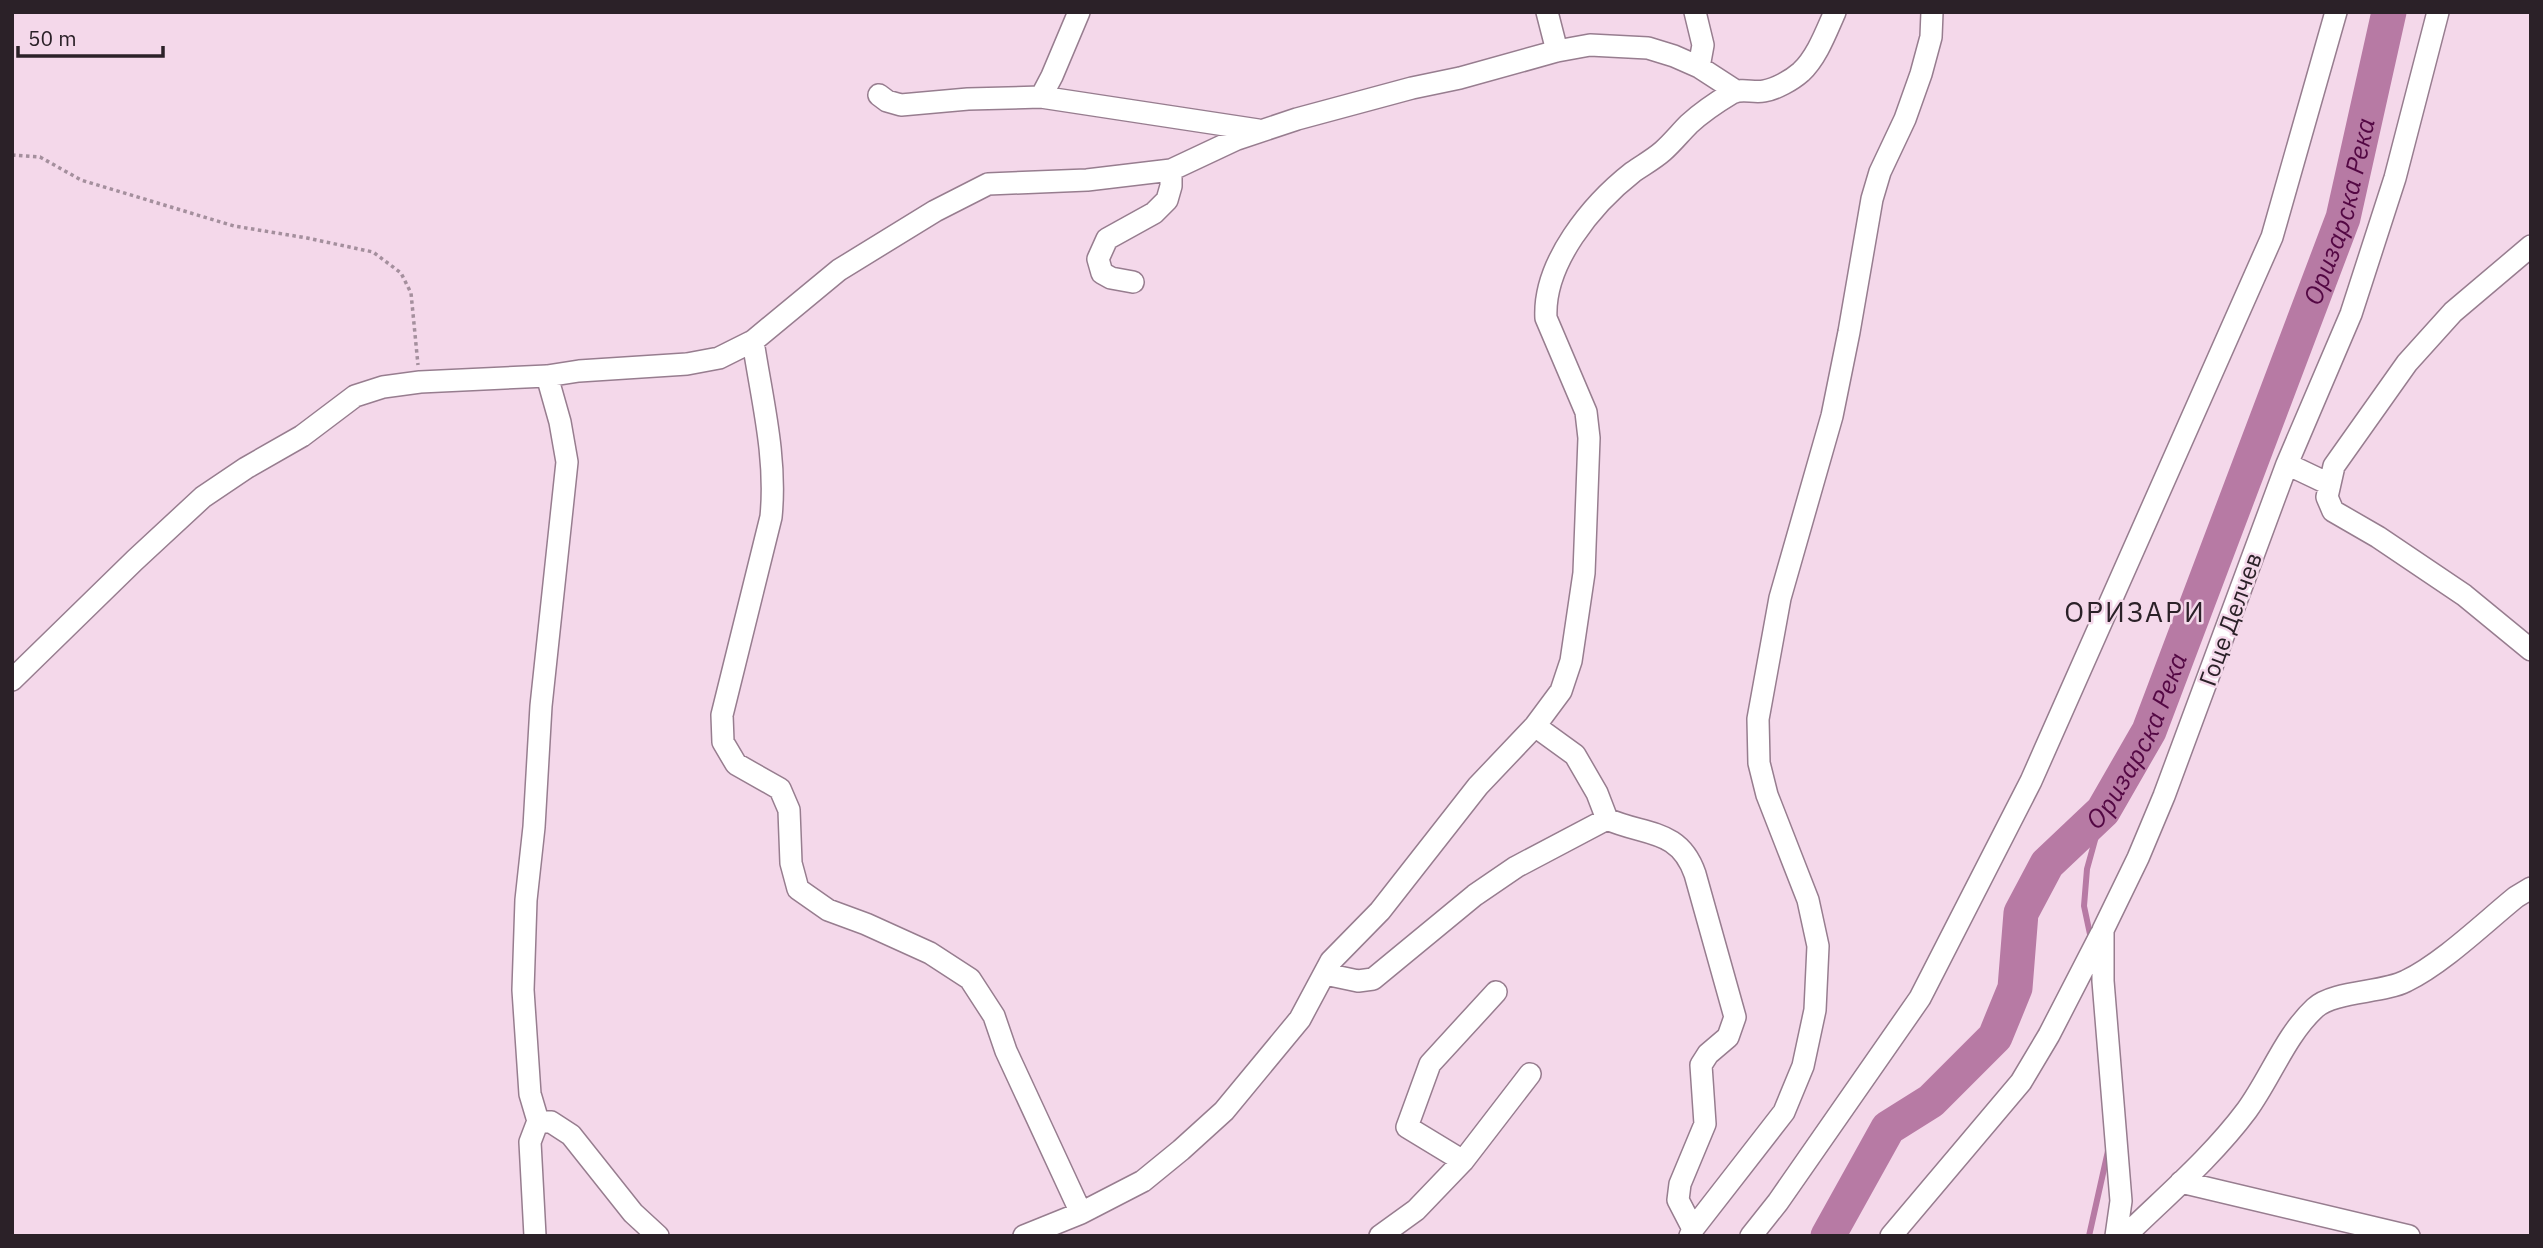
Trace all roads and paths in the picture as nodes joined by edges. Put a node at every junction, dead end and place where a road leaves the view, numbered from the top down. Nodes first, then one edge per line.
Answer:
1 (1079, 12) edge
2 (1547, 12) edge
3 (1695, 12) edge
4 (1835, 12) edge
5 (1932, 12) edge
6 (2336, 12) edge
7 (2438, 12) edge
8 (1557, 51) junction
9 (1699, 67) junction
10 (1736, 91) junction
11 (879, 95) dead end
12 (1041, 97) junction
13 (1260, 131) junction
14 (12, 155) edge
15 (1171, 170) junction
16 (2531, 246) edge
17 (1133, 282) dead end
18 (753, 341) junction
19 (547, 376) junction
20 (420, 382) junction
21 (2287, 464) junction
22 (2329, 484) junction
23 (2531, 650) edge
24 (12, 680) edge
25 (1535, 726) junction
26 (1607, 819) junction
27 (2531, 888) edge
28 (2103, 930) junction
29 (1325, 974) junction
30 (1496, 992) dead end
31 (1530, 1074) dead end
32 (538, 1121) junction
33 (1462, 1161) junction
34 (2181, 1182) junction
35 (1081, 1213) junction
36 (1691, 1232) edge
37 (535, 1236) edge
38 (658, 1236) edge
39 (1024, 1236) edge
40 (1380, 1236) edge
41 (1751, 1236) edge
42 (1891, 1236) edge
43 (2116, 1236) edge
44 (2125, 1236) edge
45 (2410, 1236) edge

1 - 12 street
2 - 8 street
3 - 9 street
4 - 10 street
5 - 36 street
6 - 41 street
7 - 21 street, Гоце Делчев
8 - 9 street
8 - 13 street
9 - 10 street
10 - 25 street
11 - 12 street
12 - 13 street
13 - 15 street
14 - 20 path
15 - 17 street
15 - 18 street
16 - 22 street
18 - 19 street
18 - 35 street
19 - 20 street
19 - 32 street
20 - 24 street
21 - 22 street
21 - 28 street, Гоце Делчев
22 - 23 street
25 - 26 street
25 - 29 street
26 - 29 street
26 - 36 street
27 - 34 street
28 - 42 street
28 - 43 street, Гоце Делчев
29 - 35 street
30 - 33 street
31 - 33 street
32 - 37 street
32 - 38 street
33 - 40 street
34 - 44 street
34 - 45 street
35 - 39 street

